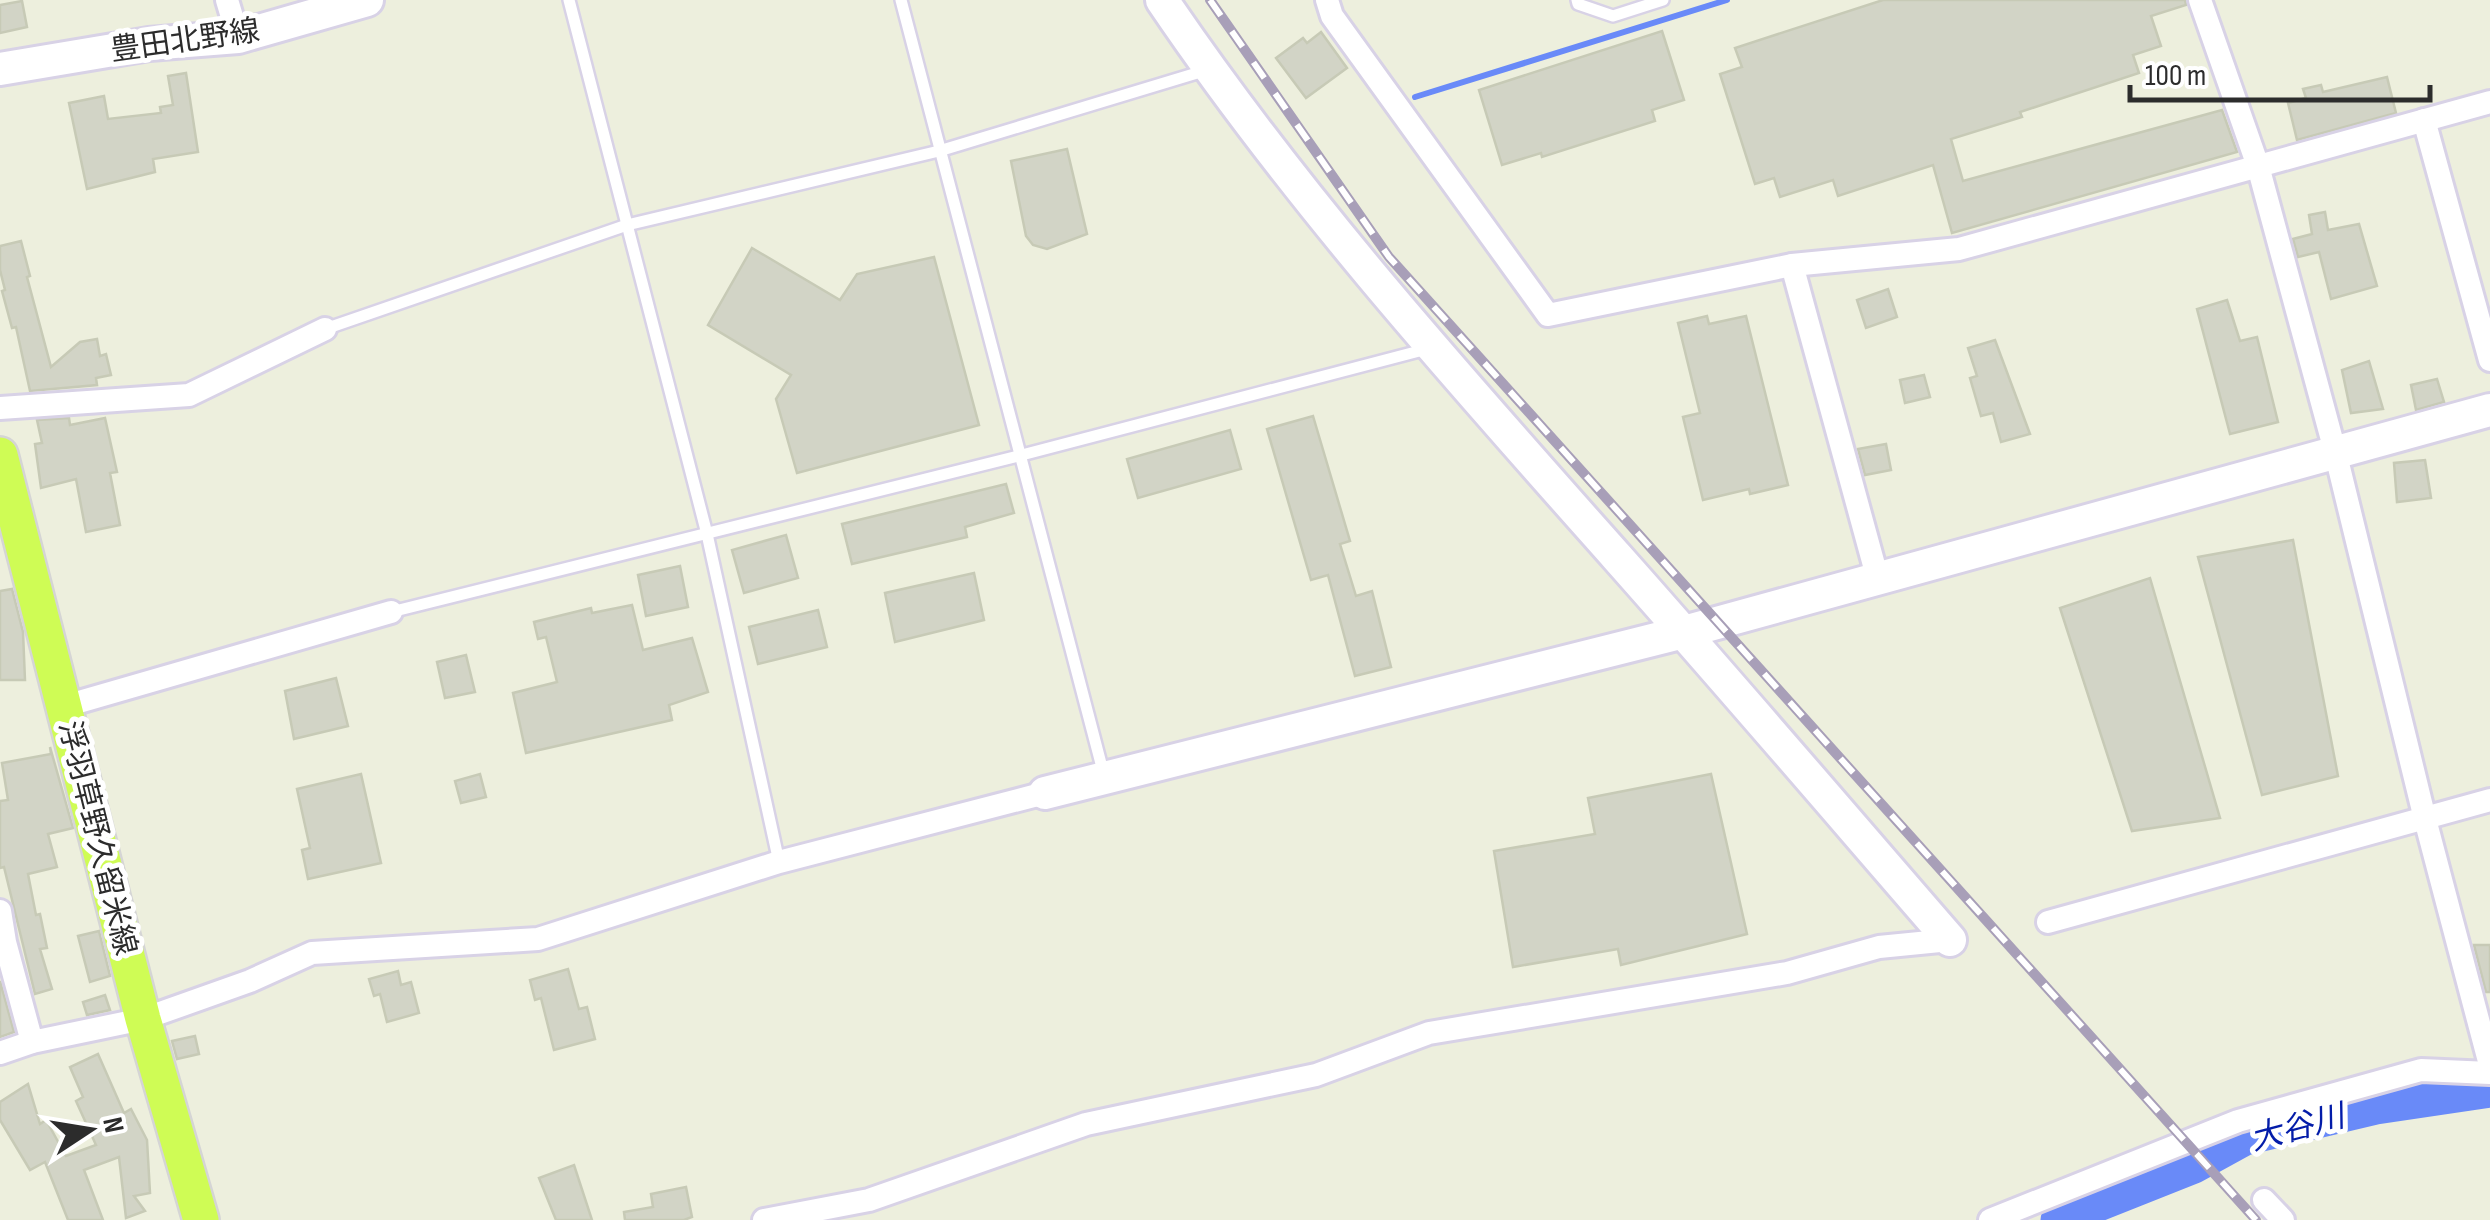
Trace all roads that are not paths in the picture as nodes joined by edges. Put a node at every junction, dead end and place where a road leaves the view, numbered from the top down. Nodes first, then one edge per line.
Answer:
1 (227, 0) edge
2 (367, 0) edge
3 (569, 0) edge
4 (901, 0) edge
5 (1162, 0) edge
6 (1327, 0) edge
7 (1576, 0) edge
8 (1663, 0) edge
9 (2200, 0) edge
10 (238, 37) junction
11 (0, 69) edge
12 (1209, 70) junction
13 (2490, 102) edge
14 (2424, 120) junction
15 (938, 151) junction
16 (2258, 166) junction
17 (627, 226) junction
18 (1792, 265) junction
19 (325, 330) joint
20 (1431, 348) junction
21 (2490, 360) edge
22 (0, 408) edge
23 (2490, 410) edge
24 (2335, 451) junction
25 (0, 455) edge
26 (1018, 456) junction
27 (8, 518) edge
28 (707, 534) junction
29 (1877, 576) junction
30 (391, 612) joint
31 (1684, 632) junction
32 (64, 706) junction
33 (1105, 780) junction
34 (1045, 793) joint
35 (2490, 800) edge
36 (2425, 819) junction
37 (778, 862) junction
38 (0, 911) edge
39 (2048, 922) dead end
40 (1950, 940) joint
41 (143, 1018) junction
42 (32, 1042) junction
43 (0, 1053) edge
44 (2490, 1065) edge
45 (2490, 1073) edge
46 (2264, 1200) dead end
47 (201, 1220) edge
48 (764, 1220) edge
49 (1990, 1220) edge
50 (2283, 1220) edge

1 - 10 street
2 - 10 street, 豊田北野線
3 - 17 lane
4 - 15 lane
5 - 12 street
6 - 18 street
7 - 8 lane
9 - 16 street
10 - 11 street, 豊田北野線
12 - 15 lane
12 - 20 street
13 - 14 street
14 - 16 street
14 - 21 street
15 - 17 lane
15 - 26 lane
16 - 18 street
16 - 24 street
17 - 19 lane
17 - 28 lane
18 - 29 street
19 - 22 street
20 - 26 lane
20 - 31 street
23 - 24 street
24 - 29 street
24 - 36 street
25 - 27 main road, 浮羽草野久留米線
26 - 28 lane
26 - 33 lane
27 - 32 main road, 浮羽草野久留米線
28 - 30 lane
28 - 37 lane
29 - 31 street
30 - 32 street
31 - 33 street
31 - 40 street
32 - 41 main road, 浮羽草野久留米線
33 - 34 street
34 - 37 street
35 - 36 street
36 - 39 street
36 - 44 street
37 - 41 street
38 - 42 street
40 - 48 street
41 - 42 street
41 - 47 main road, 浮羽草野久留米線
42 - 43 street
45 - 49 street
46 - 50 street

